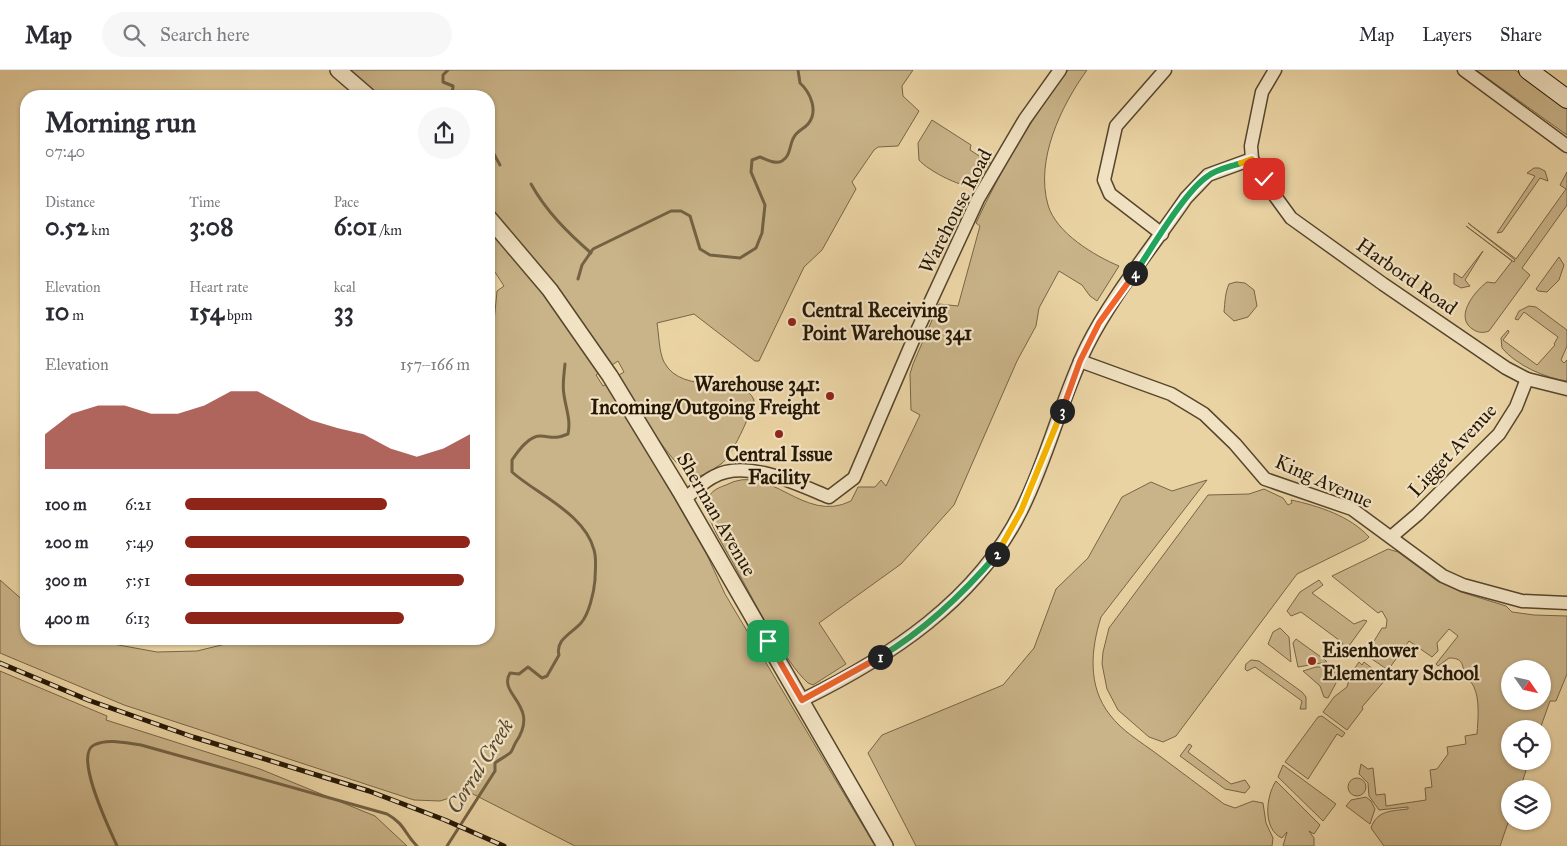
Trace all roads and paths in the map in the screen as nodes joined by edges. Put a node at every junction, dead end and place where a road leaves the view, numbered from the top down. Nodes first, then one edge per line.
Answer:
1 (338, 70) edge
2 (1060, 70) edge
3 (1165, 70) edge
4 (1275, 70) edge
5 (1464, 70) edge
6 (1528, 70) edge
7 (361, 90) edge
8 (1567, 99) edge
9 (1567, 146) edge
10 (1252, 159) junction
11 (495, 225) edge
12 (1162, 234) junction
13 (1080, 361) junction
14 (1527, 379) junction
15 (1567, 389) edge
16 (685, 498) junction
17 (1391, 537) junction
18 (1567, 603) edge
19 (802, 700) junction
20 (885, 846) edge

1 - 7 street
2 - 16 street, Warehouse Road
3 - 12 street
4 - 10 street
5 - 9 street
6 - 8 main road
10 - 12 street
10 - 14 street, Harbord Road
11 - 16 street, Sherman Avenue
12 - 13 street
13 - 17 street, King Avenue
13 - 19 street
14 - 15 street, Harbord Road
14 - 17 street, Ligget Avenue
16 - 19 street, Sherman Avenue
17 - 18 street, King Avenue
19 - 20 street, Sherman Avenue

